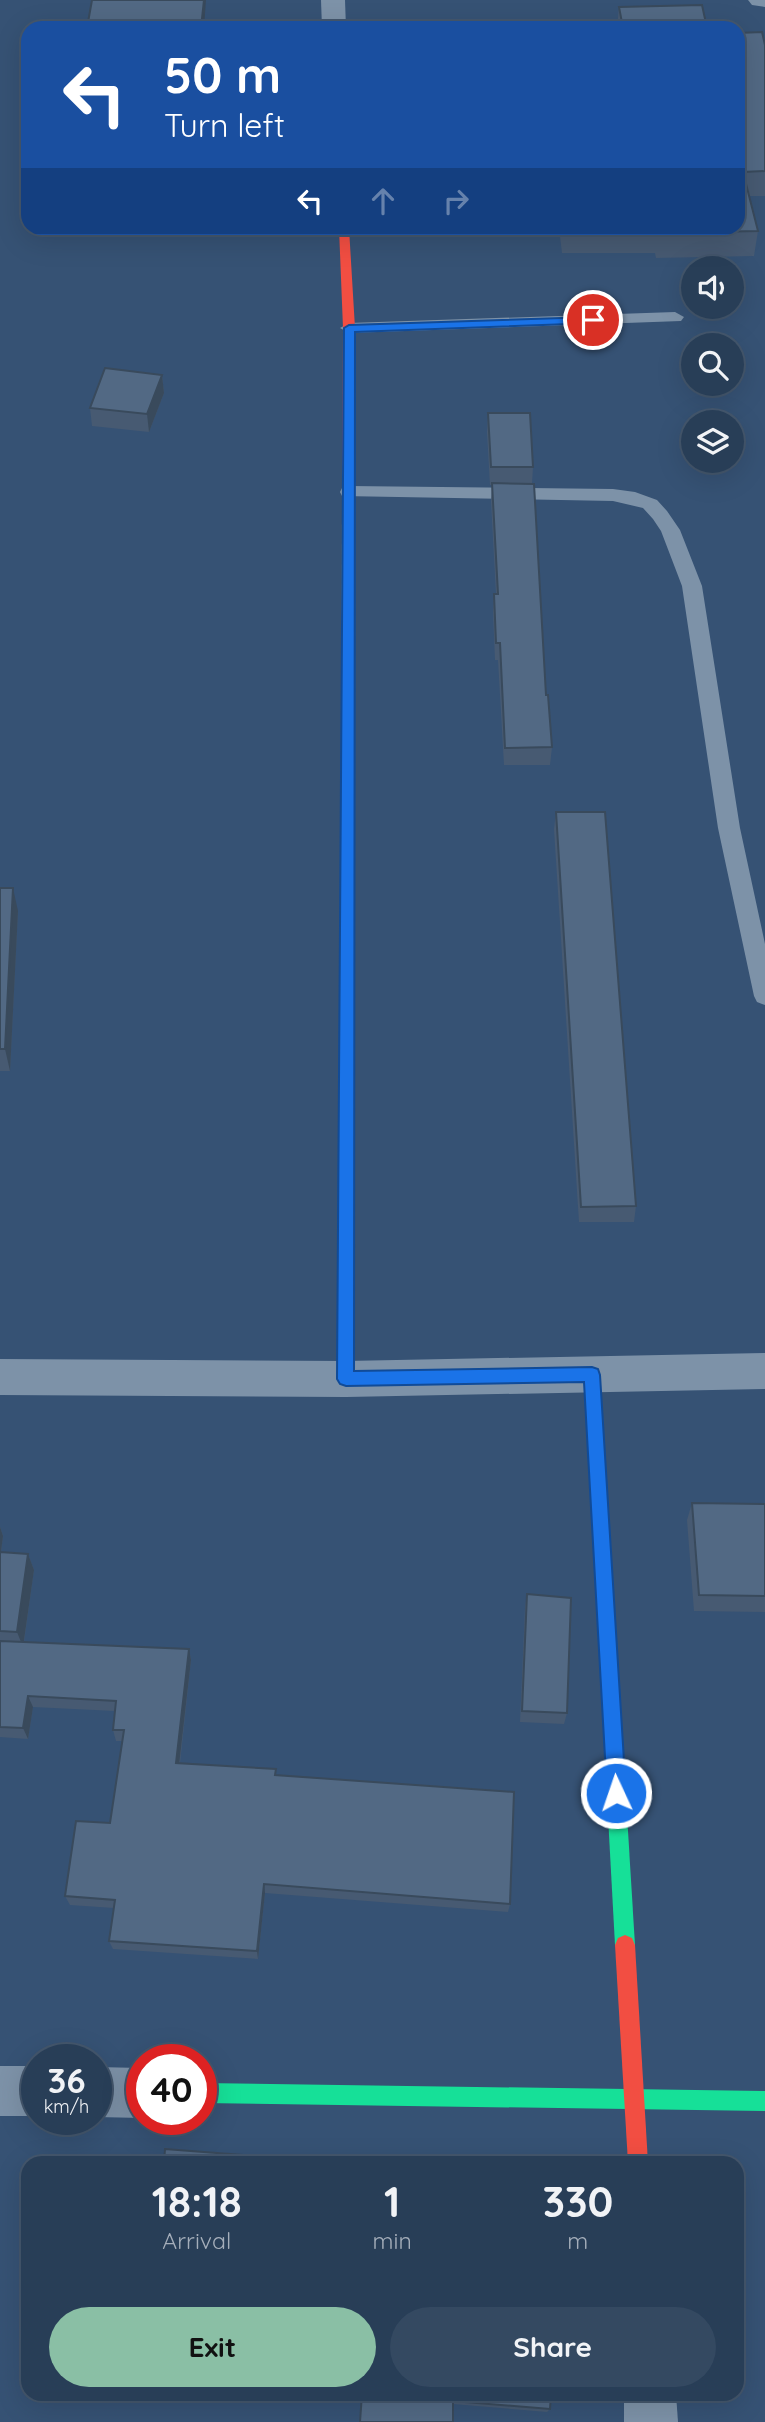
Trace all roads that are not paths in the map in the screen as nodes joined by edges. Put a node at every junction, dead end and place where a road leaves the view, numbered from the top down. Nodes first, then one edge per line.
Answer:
1 (333, 0) edge
2 (334, 21) edge
3 (344, 235) edge
4 (675, 317) dead end
5 (349, 328) junction
6 (349, 492) junction
7 (765, 996) edge
8 (765, 1371) edge
9 (592, 1375) junction
10 (0, 1377) edge
11 (346, 1379) junction
12 (0, 2091) edge
13 (21, 2091) edge
14 (217, 2094) edge
15 (634, 2099) junction
16 (765, 2101) edge
17 (638, 2156) edge
18 (650, 2401) edge
19 (652, 2422) edge

1 - 2 street
3 - 5 street
4 - 5 lane
5 - 6 street
6 - 7 lane
6 - 11 street
8 - 9 street
9 - 11 street
9 - 15 street
10 - 11 street
12 - 13 street
14 - 15 street
15 - 16 street
15 - 17 street
18 - 19 street

